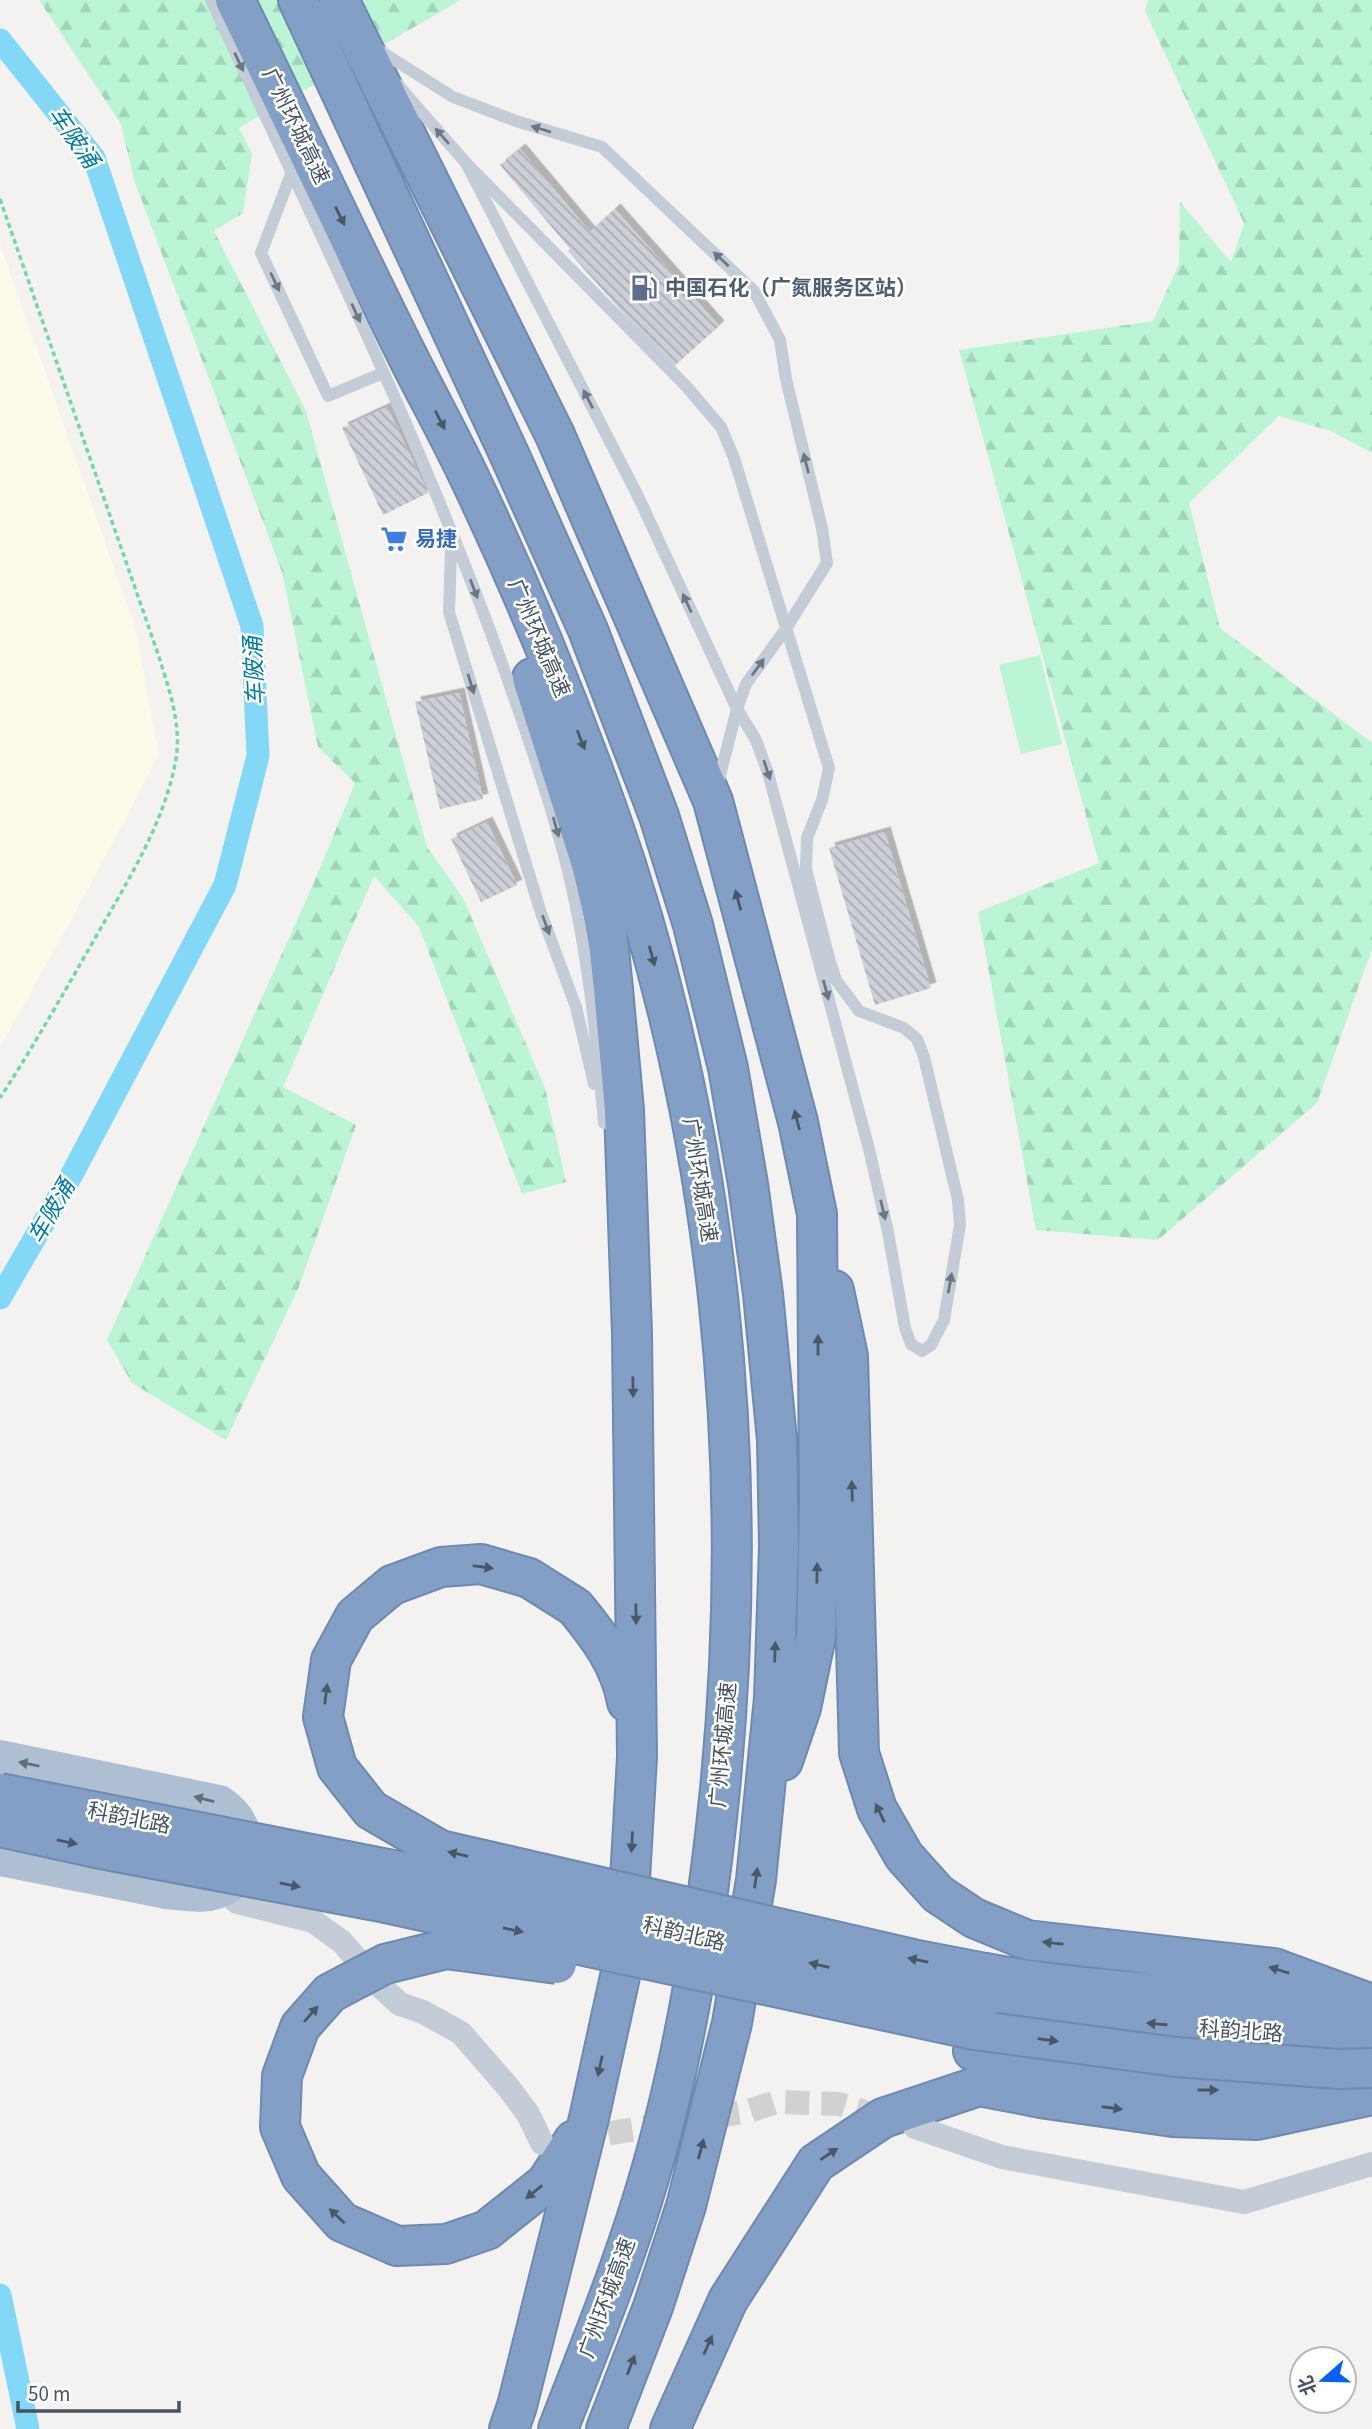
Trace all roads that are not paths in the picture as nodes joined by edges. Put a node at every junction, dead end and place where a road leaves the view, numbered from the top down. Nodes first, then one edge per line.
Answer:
1 (211, 0) edge
2 (235, 0) edge
3 (298, 0) edge
4 (339, 0) edge
5 (357, 37) junction
6 (466, 163) junction
7 (291, 174) junction
8 (383, 373) junction
9 (456, 490) junction
10 (785, 630) junction
11 (737, 709) junction
12 (713, 801) junction
13 (614, 1189) dead end
14 (817, 1214) junction
15 (632, 1334) junction
16 (637, 1757) junction
17 (0, 1759) edge
18 (0, 1793) edge
19 (0, 1827) edge
20 (761, 1829) junction
21 (0, 1857) edge
22 (222, 1888) junction
23 (1370, 2013) edge
24 (1372, 2068) edge
25 (1372, 2093) edge
26 (589, 2118) junction
27 (915, 2127) tunnel mouth
28 (541, 2143) dead end
29 (1372, 2164) edge
30 (509, 2429) edge
31 (558, 2429) edge
32 (606, 2429) edge
33 (670, 2429) edge

1 -> 7 lane
2 -> 9 highway, 广州环城高速
20 -> 3 highway
4 - 5 highway
6 -> 5 lane
10 -> 5 lane
5 - 12 highway
6 - 10 lane
11 -> 6 lane
7 -> 8 lane
7 -> 8 lane
8 - 9 lane
9 - 9 lane
9 - 15 highway
9 -> 31 highway, 广州环城高速
11 -> 10 lane
11 -> 10 lane
11 - 12 lane
14 -> 12 highway
13 - 15 lane
20 -> 14 highway
23 -> 14 highway
15 -> 16 highway
23 -> 16 highway, bridge
16 -> 26 highway
22 -> 17 main road
23 -> 18 highway, 科韵北路, bridge
19 -> 24 highway, 科韵北路, bridge
32 -> 20 highway
21 - 22 main road
22 - 28 street
26 -> 25 highway, bridge
33 -> 25 highway
26 - 30 highway
27 - 29 street

